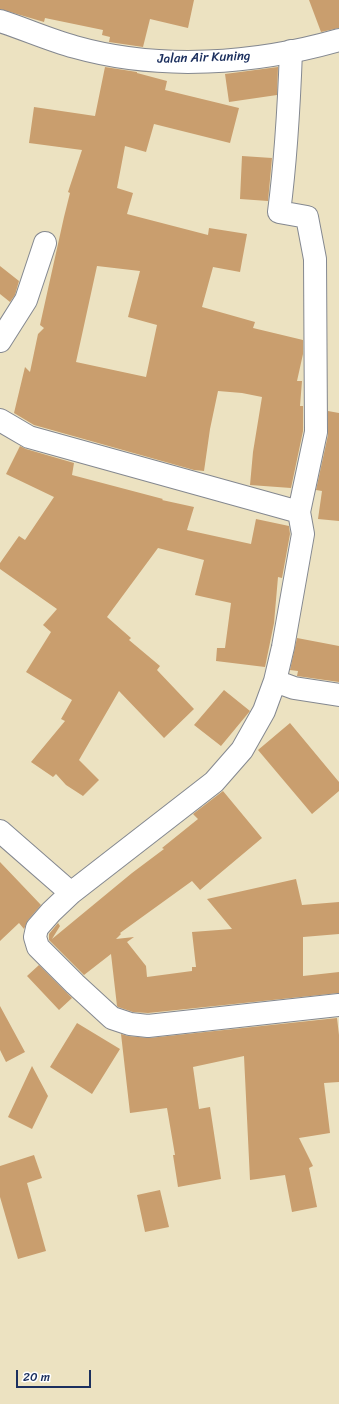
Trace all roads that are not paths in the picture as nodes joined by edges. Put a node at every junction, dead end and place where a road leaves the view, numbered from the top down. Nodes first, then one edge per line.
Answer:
1 (0, 21) edge
2 (339, 40) edge
3 (291, 51) junction
4 (45, 243) dead end
5 (0, 341) edge
6 (0, 420) edge
7 (299, 512) junction
8 (275, 681) junction
9 (339, 695) edge
10 (0, 831) edge
11 (71, 893) junction
12 (339, 1005) edge

1 - 3 street, Jalan Air Kuning
2 - 3 street, Jalan Air Kuning
3 - 7 street
4 - 5 street
6 - 7 street
7 - 8 street
8 - 9 street
8 - 11 street
10 - 11 street
11 - 12 street

